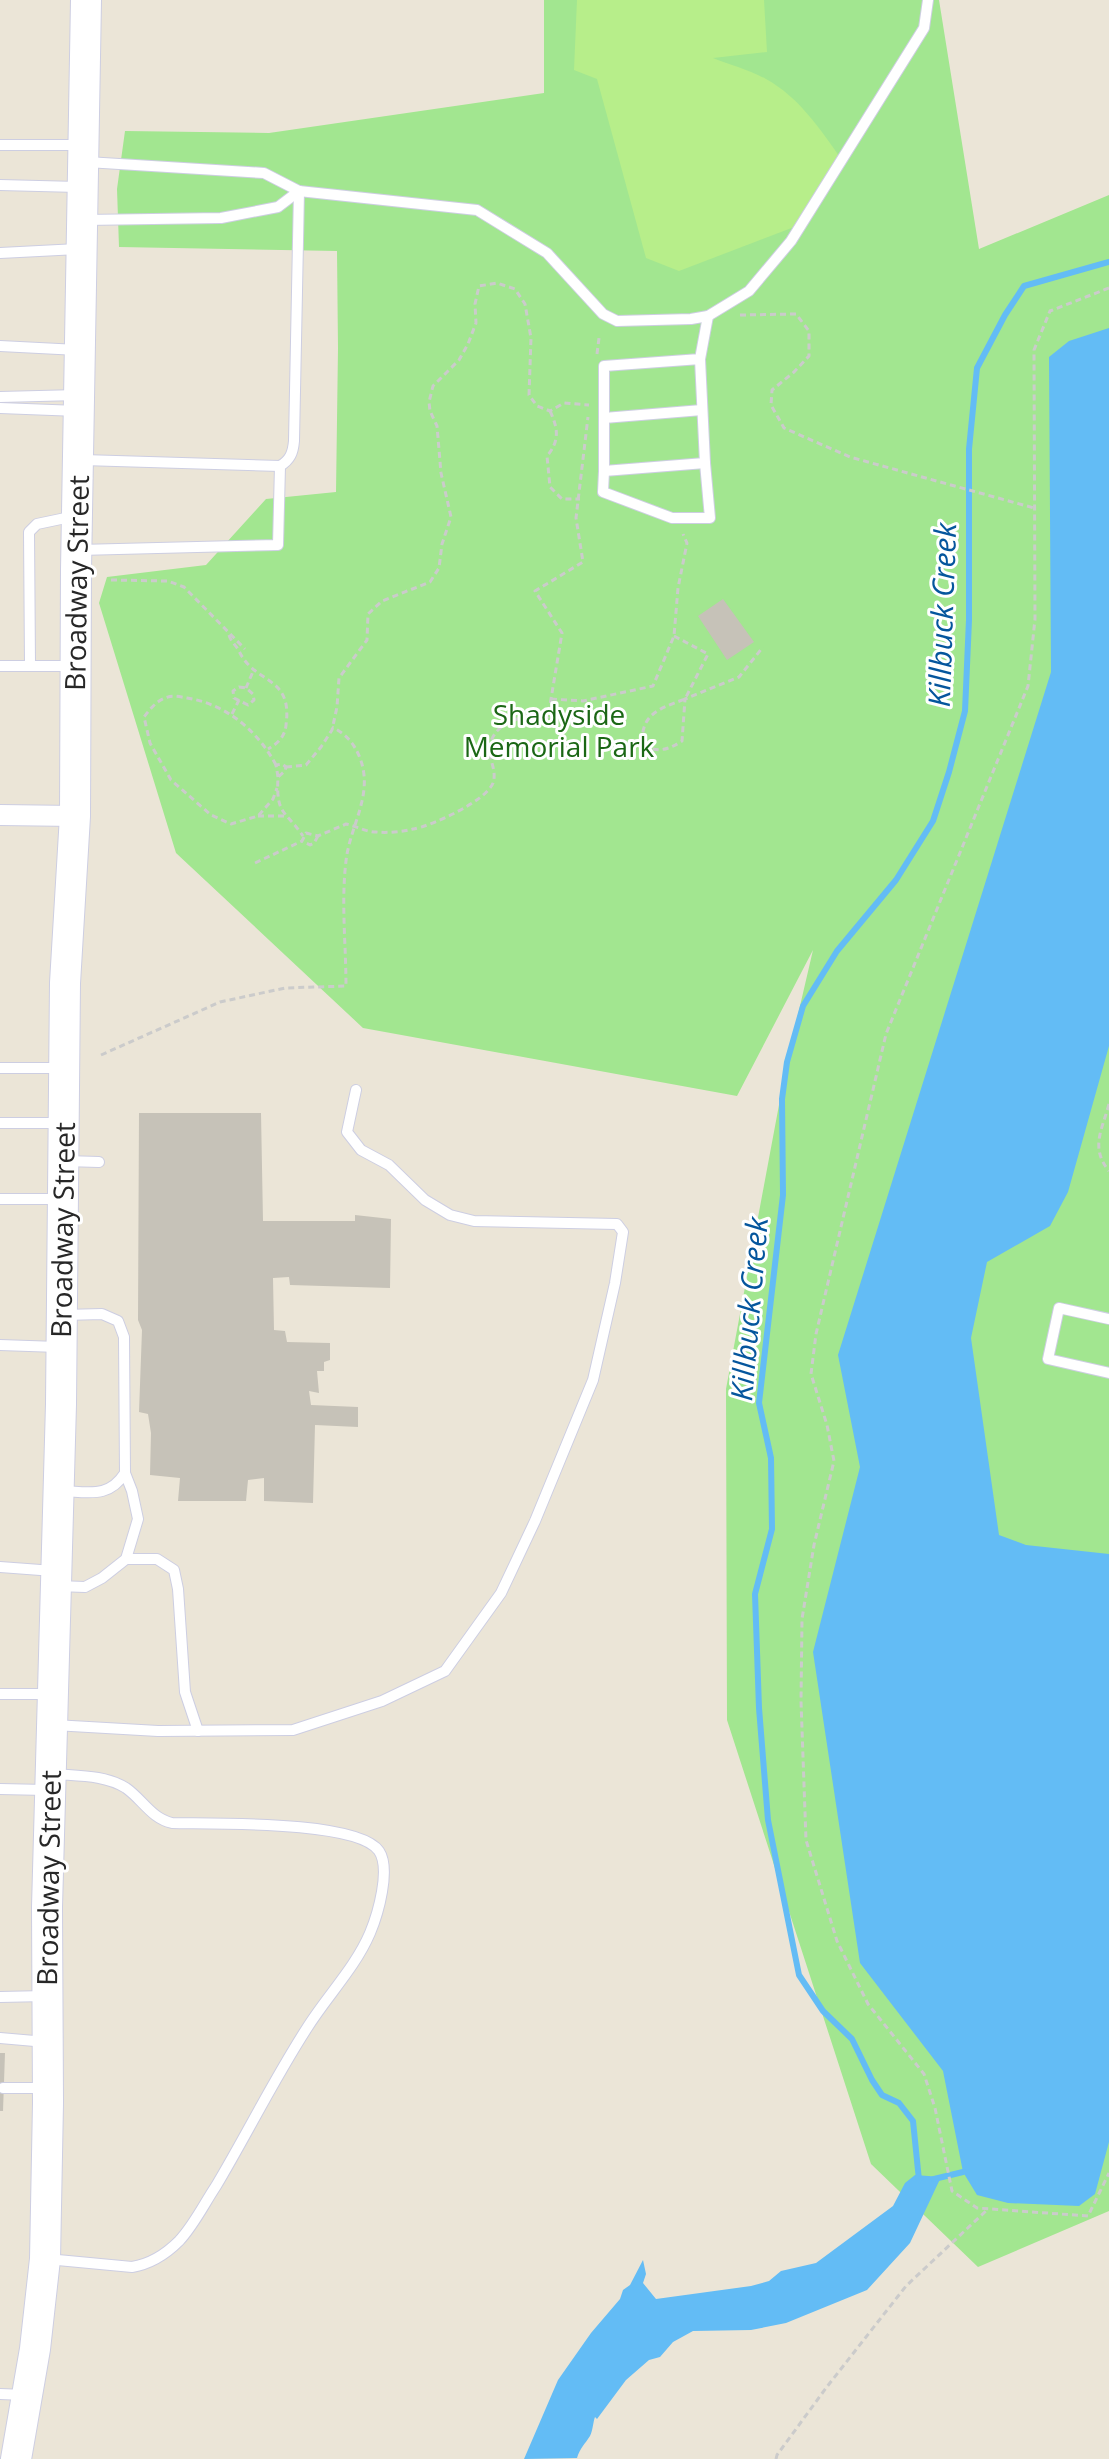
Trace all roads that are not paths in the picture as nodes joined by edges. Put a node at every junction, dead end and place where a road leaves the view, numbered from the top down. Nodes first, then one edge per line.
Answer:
1 (86, 0) edge
2 (928, 0) edge
3 (0, 145) edge
4 (85, 165) junction
5 (0, 185) edge
6 (299, 191) junction
7 (84, 234) junction
8 (0, 253) edge
9 (708, 316) junction
10 (0, 346) edge
11 (81, 350) junction
12 (700, 359) junction
13 (0, 397) edge
14 (80, 403) junction
15 (0, 408) edge
16 (702, 410) junction
17 (604, 418) junction
18 (78, 460) junction
19 (705, 463) junction
20 (280, 466) junction
21 (604, 471) junction
22 (77, 515) junction
23 (76, 550) junction
24 (30, 665) junction
25 (0, 666) edge
26 (76, 666) junction
27 (0, 815) edge
28 (75, 816) junction
29 (0, 1068) edge
30 (64, 1068) junction
31 (356, 1090) dead end
32 (0, 1123) edge
33 (64, 1123) junction
34 (63, 1161) junction
35 (99, 1162) dead end
36 (0, 1199) edge
37 (63, 1199) junction
38 (62, 1315) junction
39 (1109, 1319) edge
40 (0, 1345) edge
41 (62, 1347) junction
42 (1109, 1373) edge
43 (125, 1473) junction
44 (59, 1491) junction
45 (126, 1559) junction
46 (0, 1567) edge
47 (56, 1579) junction
48 (0, 1694) edge
49 (53, 1694) junction
50 (52, 1725) junction
51 (198, 1731) junction
52 (50, 1782) junction
53 (0, 1789) edge
54 (47, 1996) junction
55 (0, 1997) edge
56 (0, 2038) edge
57 (48, 2042) junction
58 (3, 2088) dead end
59 (48, 2088) junction
60 (45, 2259) junction
61 (13, 2394) edge
62 (16, 2459) edge

1 - 4 main road, Broadway Street
2 - 9 lane
3 - 4 lane
4 - 5 lane
4 - 6 lane
4 - 7 main road, Broadway Street
6 - 7 lane
6 - 9 lane
6 - 20 lane
7 - 8 lane
7 - 11 main road, Broadway Street
9 - 12 lane
10 - 11 lane
11 - 14 main road, Broadway Street
12 - 16 lane
12 - 17 lane
13 - 14 lane
14 - 15 lane
14 - 18 main road, Broadway Street
16 - 17 lane
16 - 19 lane
17 - 21 lane
18 - 20 lane
18 - 22 main road, Broadway Street
19 - 21 lane
19 - 21 lane
20 - 23 lane
22 - 23 main road, Broadway Street
22 - 24 lane
23 - 26 main road, Broadway Street
24 - 25 lane
24 - 26 lane
26 - 28 main road, Broadway Street
27 - 28 street
28 - 30 main road, Broadway Street
29 - 30 lane
30 - 33 main road, Broadway Street
31 - 51 lane
32 - 33 lane
33 - 34 main road, Broadway Street
34 - 35 lane
34 - 37 main road, Broadway Street
36 - 37 lane
37 - 38 main road, Broadway Street
38 - 41 main road, Broadway Street
38 - 43 lane
39 - 42 lane
40 - 41 lane
41 - 44 main road, Broadway Street
43 - 44 lane
43 - 45 lane
44 - 47 main road, Broadway Street
45 - 47 lane
45 - 51 lane
46 - 47 lane
47 - 49 main road, Broadway Street
48 - 49 lane
49 - 50 main road, Broadway Street
50 - 51 lane
50 - 52 main road, Broadway Street
52 - 53 lane
52 - 54 main road, Broadway Street
52 - 60 lane
54 - 55 lane
54 - 57 main road, Broadway Street
56 - 57 lane
57 - 59 main road, Broadway Street
58 - 59 lane
59 - 60 main road, Broadway Street
60 - 61 main road, Broadway Street
61 - 62 main road, Broadway Street

